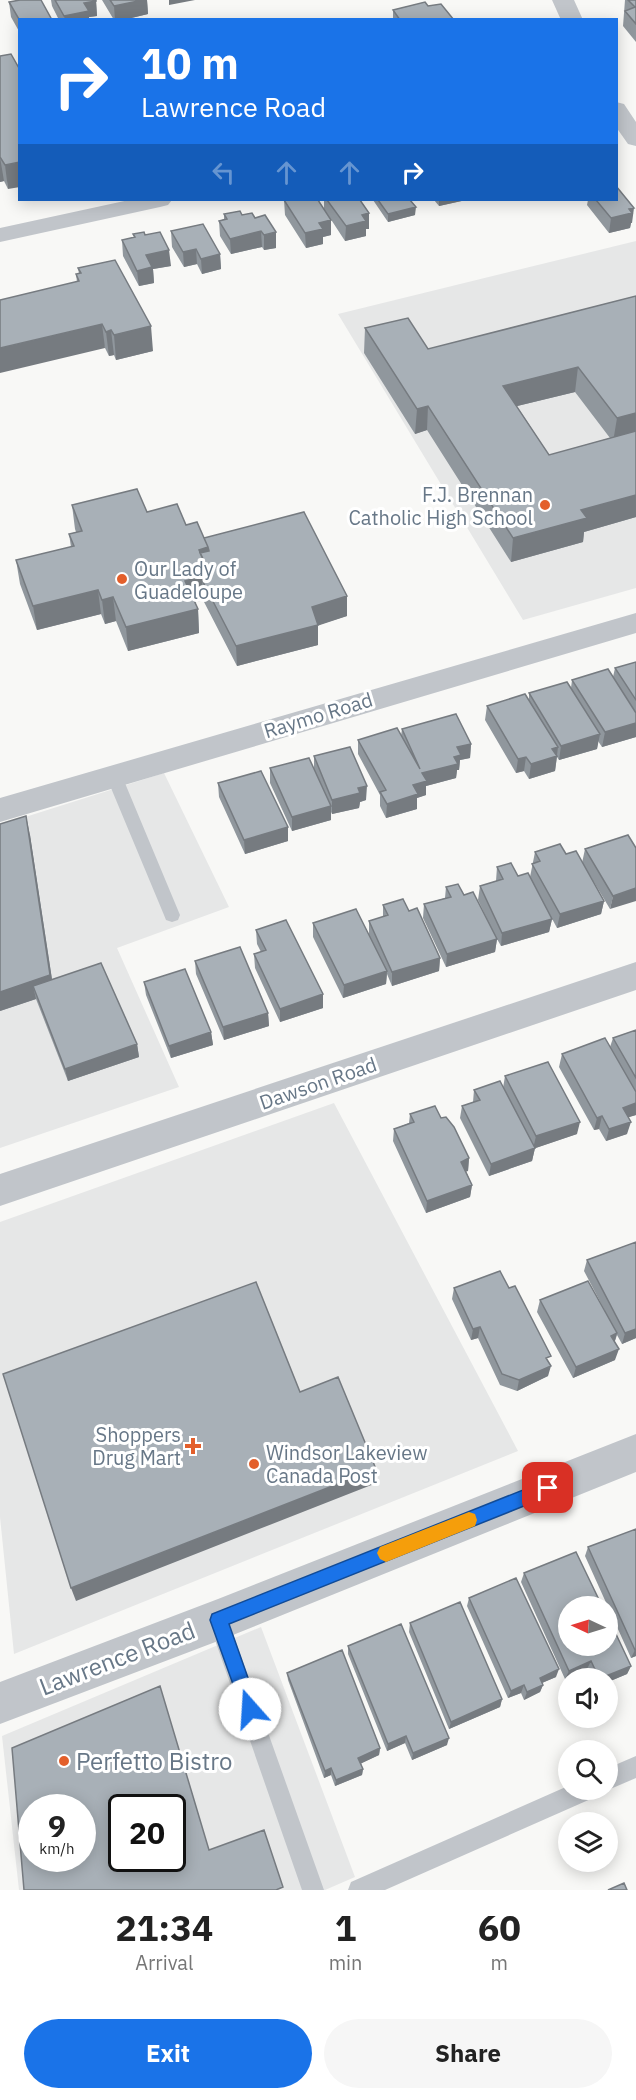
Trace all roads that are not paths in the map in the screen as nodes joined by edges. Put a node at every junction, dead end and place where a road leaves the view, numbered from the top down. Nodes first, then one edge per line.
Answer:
1 (563, 0) edge
2 (571, 18) edge
3 (621, 100) edge
4 (636, 139) edge
5 (155, 201) edge
6 (0, 235) edge
7 (636, 623) edge
8 (114, 776) junction
9 (0, 810) edge
10 (172, 915) dead end
11 (636, 976) edge
12 (0, 1190) edge
13 (636, 1454) edge
14 (218, 1620) junction
15 (0, 1703) edge
16 (636, 1767) edge
17 (618, 1775) edge
18 (562, 1800) edge
19 (313, 1890) edge
20 (359, 1890) edge

1 - 2 street
3 - 4 street
5 - 6 street
7 - 8 street, Raymo Road
8 - 9 street, Raymo Road
8 - 10 lane
11 - 12 street, Dawson Road
13 - 14 street, Lawrence Road
14 - 15 street, Lawrence Road
14 - 19 lane
16 - 17 lane
18 - 20 lane

